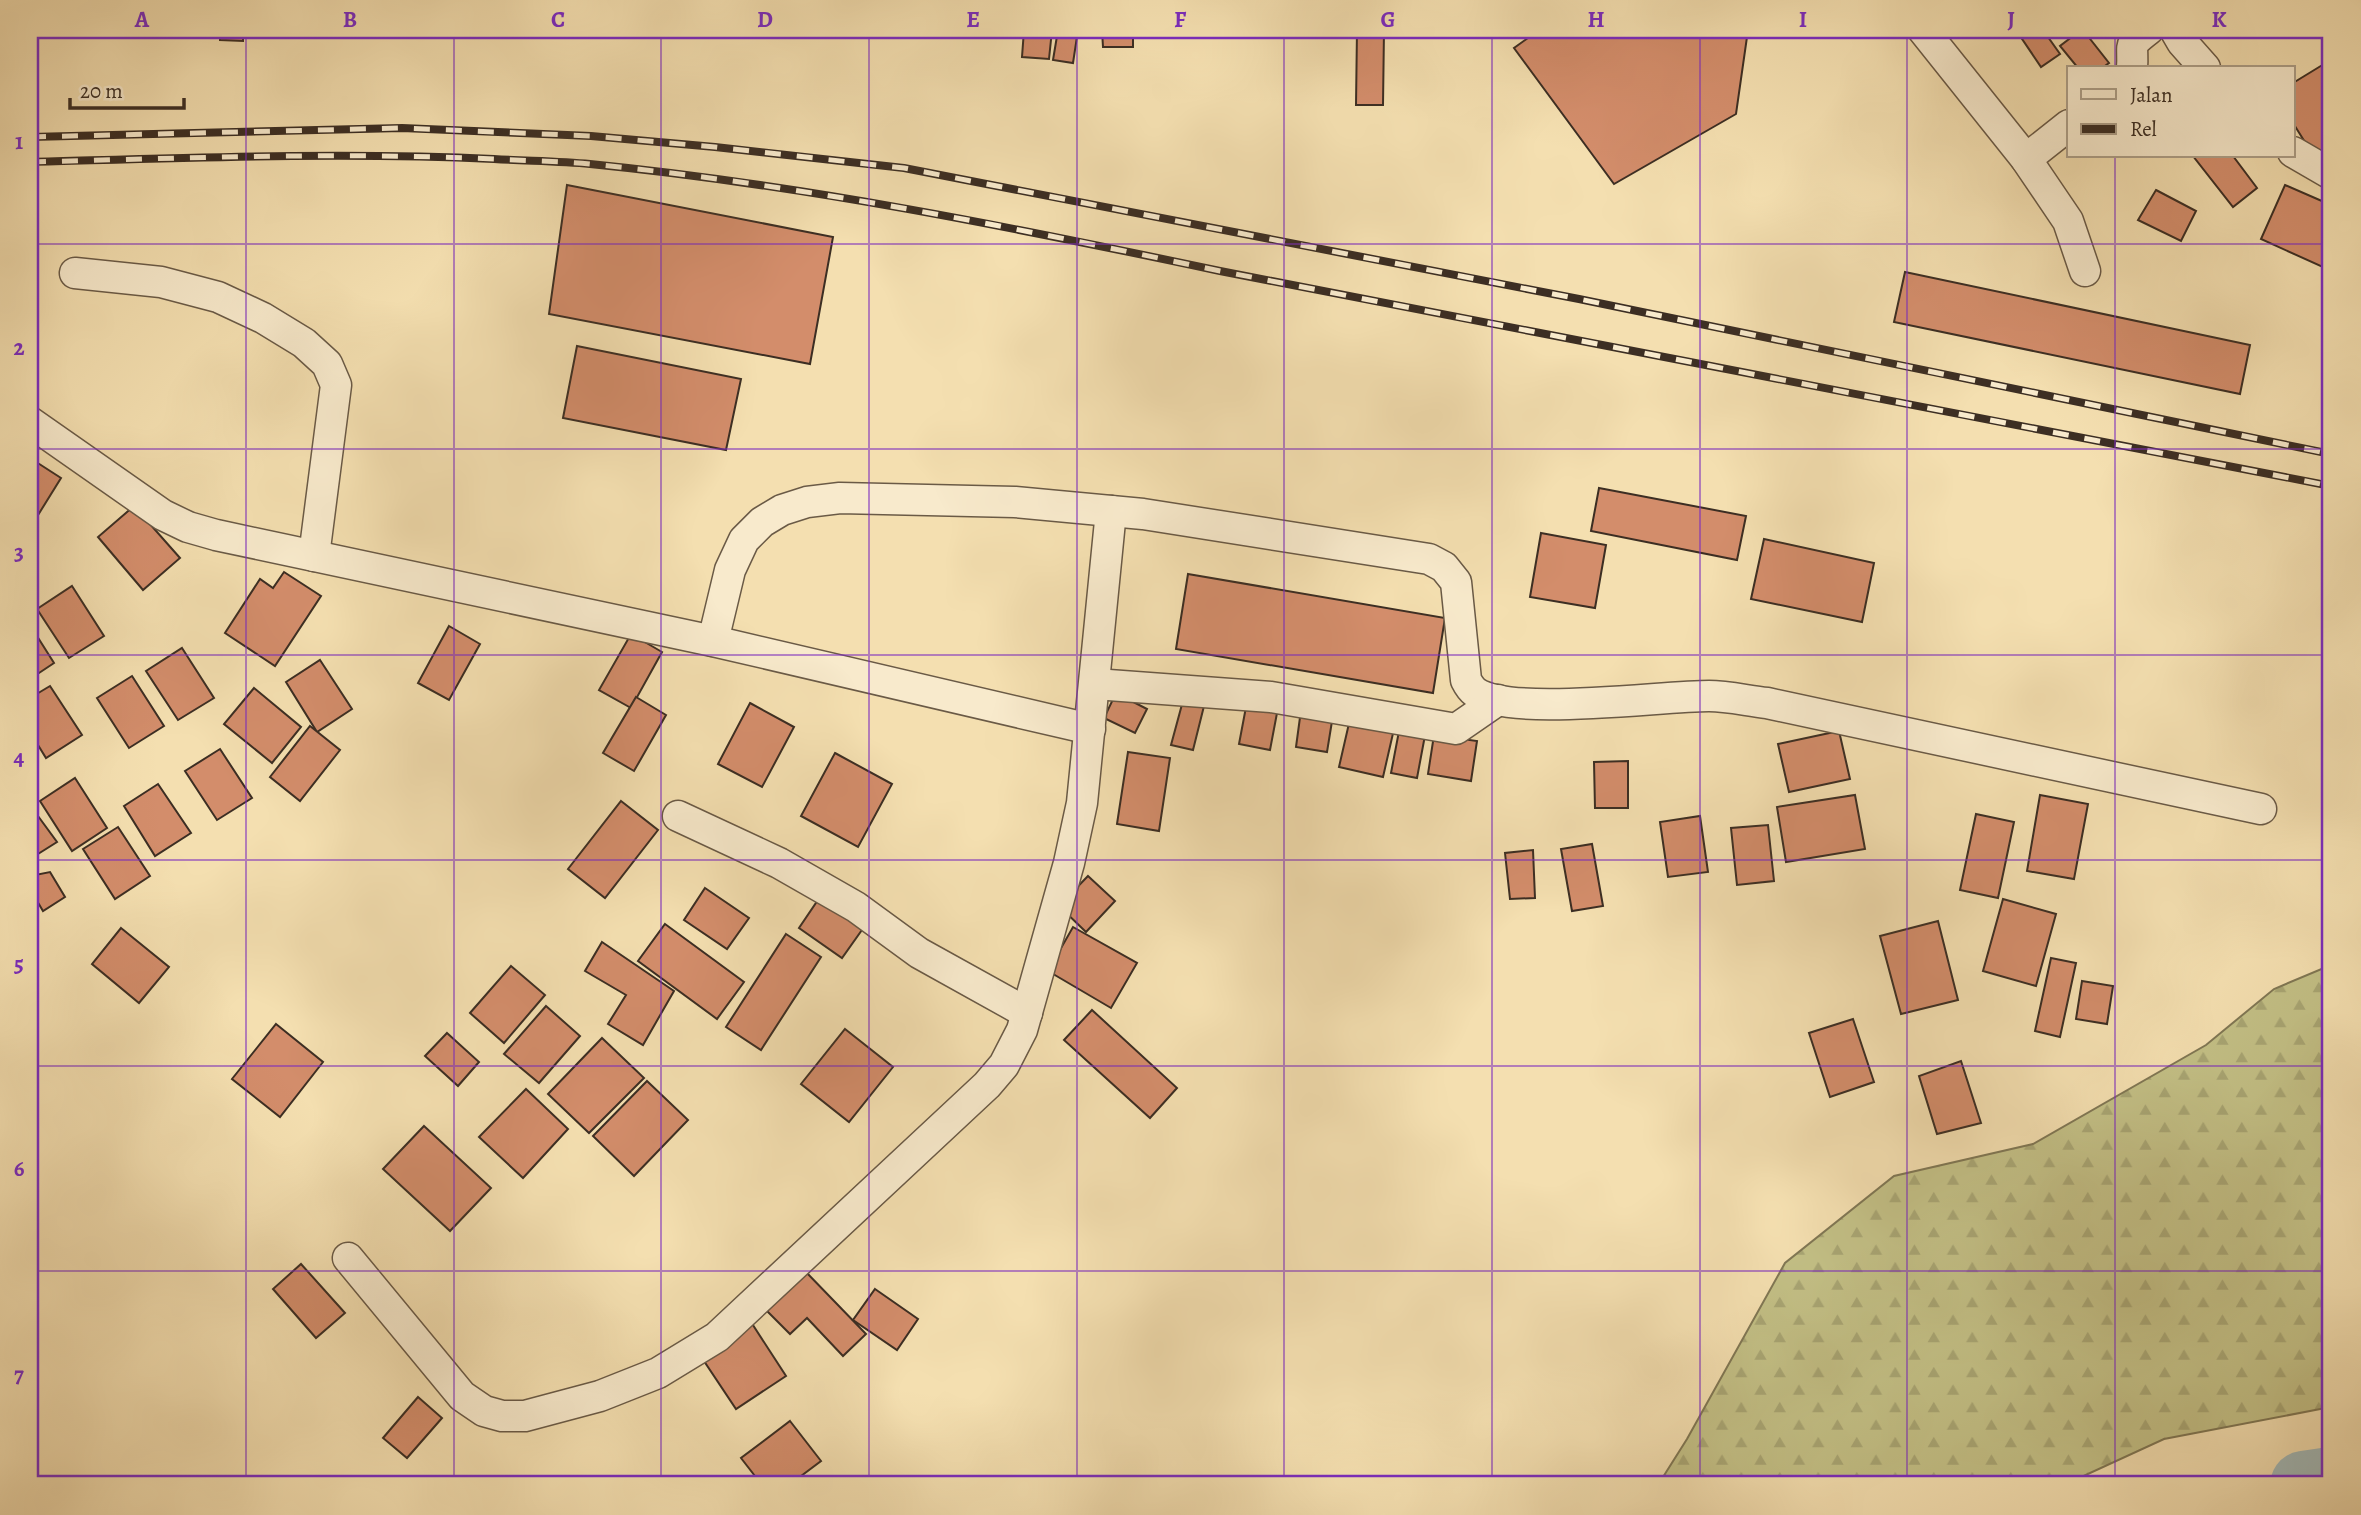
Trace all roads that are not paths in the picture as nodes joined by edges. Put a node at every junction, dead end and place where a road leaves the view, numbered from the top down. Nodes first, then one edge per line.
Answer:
1 (1923, 30) edge
2 (2148, 30) edge
3 (2175, 30) edge
4 (2132, 66) edge
5 (2203, 66) edge
6 (2067, 127) edge
7 (2294, 153) edge
8 (2026, 159) junction
9 (2331, 174) edge
10 (2085, 271) dead end
11 (75, 273) dead end
12 (30, 422) edge
13 (1111, 511) junction
14 (314, 556) junction
15 (713, 641) junction
16 (1095, 684) junction
17 (1498, 700) junction
18 (1090, 729) junction
19 (2261, 810) dead end
20 (678, 816) dead end
21 (1027, 1013) junction
22 (348, 1258) dead end

1 - 8 street
2 - 4 street
3 - 5 street
6 - 8 street
7 - 9 street
8 - 10 street
11 - 14 street
12 - 14 street
13 - 15 street
13 - 16 street
13 - 17 street
14 - 15 street
15 - 18 street
16 - 17 street
16 - 18 street
17 - 19 street
18 - 21 street
20 - 21 street
21 - 22 street

